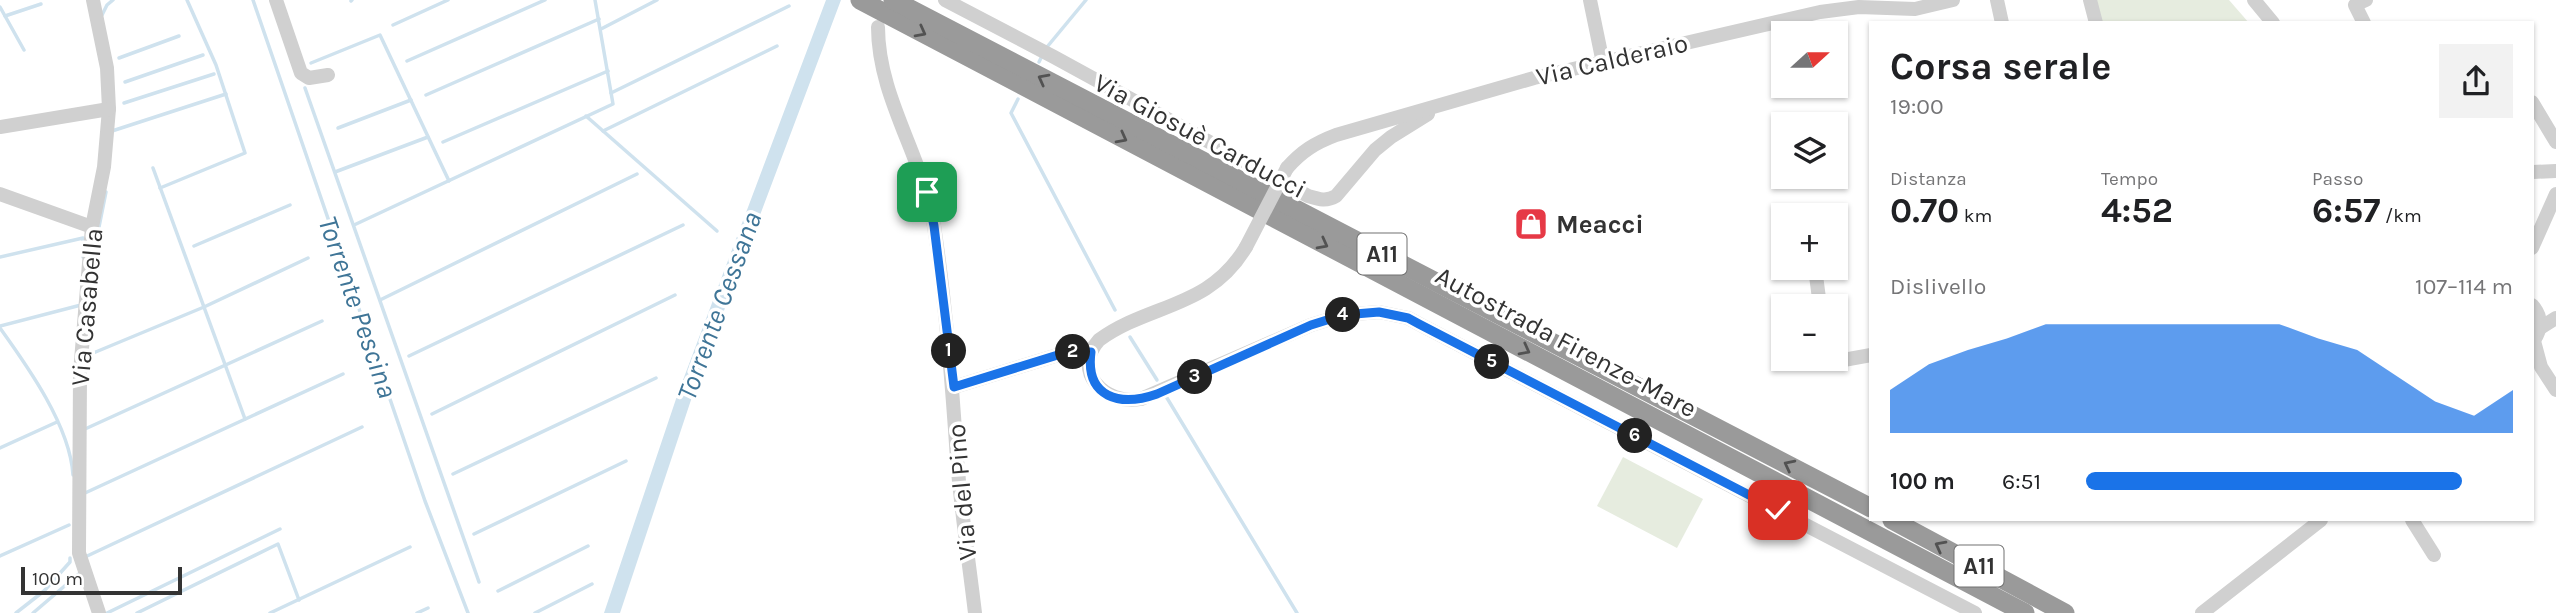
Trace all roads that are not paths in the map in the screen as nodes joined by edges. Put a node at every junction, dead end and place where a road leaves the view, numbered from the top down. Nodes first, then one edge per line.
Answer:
1 (93, 0) edge
2 (276, 0) edge
3 (860, 0) edge
4 (893, 0) edge
5 (945, 0) edge
6 (1590, 0) edge
7 (1952, 0) edge
8 (1997, 0) edge
9 (2090, 0) edge
10 (2254, 0) edge
11 (2366, 0) edge
12 (2002, 21) edge
13 (2095, 21) edge
14 (2271, 21) edge
15 (2363, 21) edge
16 (878, 27) dead end
17 (1603, 63) junction
18 (328, 75) dead end
19 (2534, 105) edge
20 (1437, 107) junction
21 (109, 109) junction
22 (0, 127) edge
23 (2556, 142) edge
24 (2556, 171) edge
25 (2534, 172) edge
26 (0, 194) edge
27 (2556, 194) edge
28 (93, 227) junction
29 (2534, 244) edge
30 (2535, 308) edge
31 (2556, 311) edge
32 (2556, 318) edge
33 (2535, 337) edge
34 (1091, 352) junction
35 (1869, 355) edge
36 (1848, 359) edge
37 (2537, 363) edge
38 (954, 387) junction
39 (2556, 390) edge
40 (1869, 507) edge
41 (1894, 521) edge
42 (2319, 521) edge
43 (2413, 521) edge
44 (2434, 555) dead end
45 (99, 613) edge
46 (975, 613) edge
47 (1975, 613) edge
48 (2025, 613) edge
49 (2065, 613) edge
50 (2202, 613) edge

1 - 21 street, Via Casabella
2 - 18 street
3 -> 48 highway, Autostrada Firenze-Mare / A11
40 -> 4 highway, Autostrada Firenze-Mare / A11
5 - 20 street, Via Giosuè Carducci
6 - 17 street
7 - 17 street, Via Calderaio
8 - 12 street
9 - 13 street
10 - 14 street
11 - 15 street
16 - 38 street
17 - 20 street, Via Calderaio
19 - 23 street
20 - 34 street, Via Calderaio, bridge
21 - 22 street
21 - 28 street, Via Casabella
24 - 25 street
26 - 28 street
27 - 29 street
28 - 45 street, Via Casabella
30 - 31 street
30 - 33 street
32 - 33 street
33 - 37 street
34 - 38 street, Via del Pino
34 - 47 street
35 - 36 street
37 - 39 street
38 - 46 street, Via del Pino
49 -> 41 highway, A11
42 - 50 street
43 - 44 street

